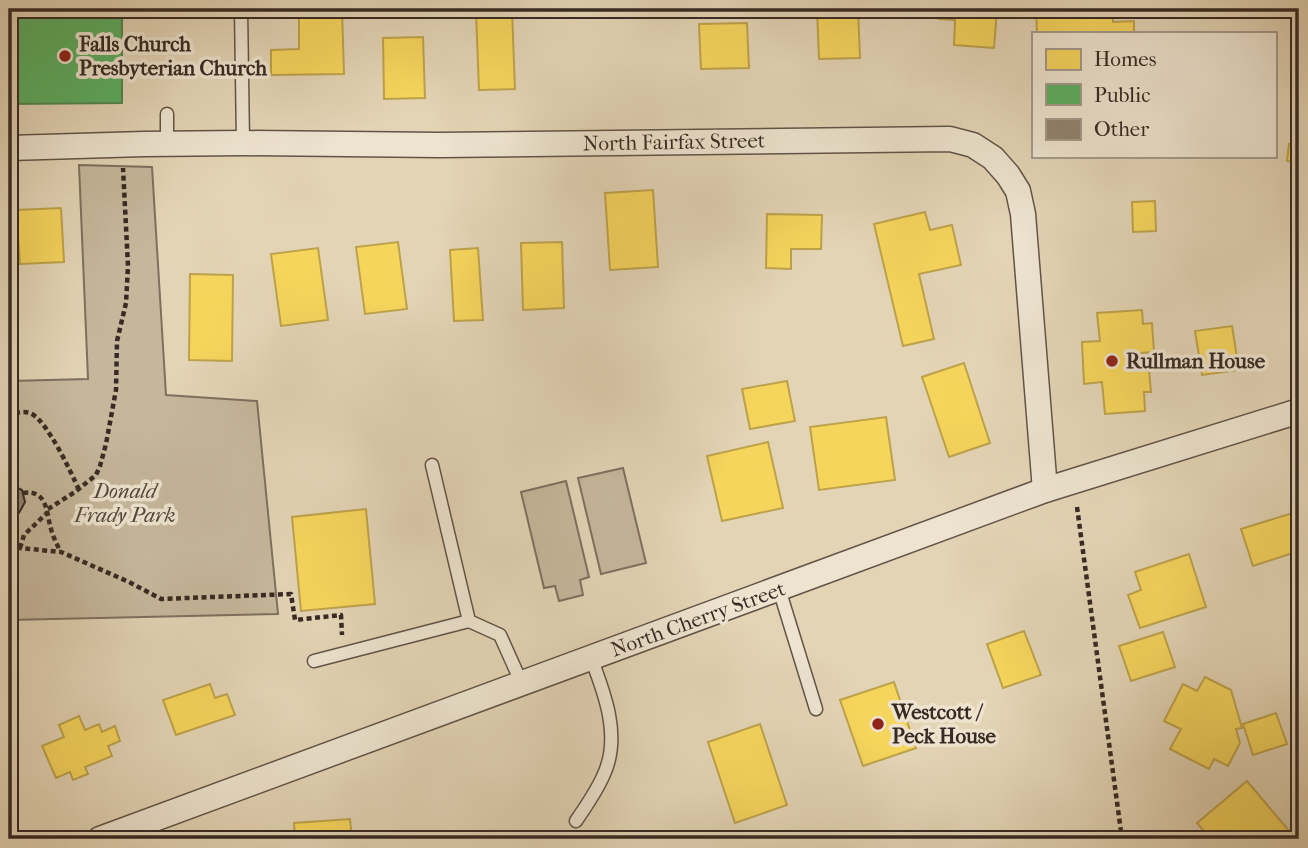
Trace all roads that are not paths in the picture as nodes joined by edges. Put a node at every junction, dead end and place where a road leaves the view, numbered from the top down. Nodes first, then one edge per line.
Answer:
1 (241, 9) edge
2 (167, 114) dead end
3 (243, 143) junction
4 (167, 144) junction
5 (9, 148) edge
6 (1299, 411) edge
7 (432, 465) dead end
8 (1045, 491) junction
9 (779, 589) junction
10 (468, 621) junction
11 (591, 658) junction
12 (314, 661) dead end
13 (522, 684) junction
14 (816, 709) dead end
15 (576, 821) dead end
16 (100, 839) edge

1 - 3 lane
2 - 4 lane
3 - 4 street, North Fairfax Street
3 - 8 street, North Fairfax Street
4 - 5 street, North Fairfax Street
6 - 8 street, North Cherry Street
7 - 10 lane
8 - 9 street, North Cherry Street
9 - 11 street, North Cherry Street
9 - 14 lane
10 - 12 lane
10 - 13 lane
11 - 13 street, North Cherry Street
11 - 15 lane
13 - 16 street, North Cherry Street

